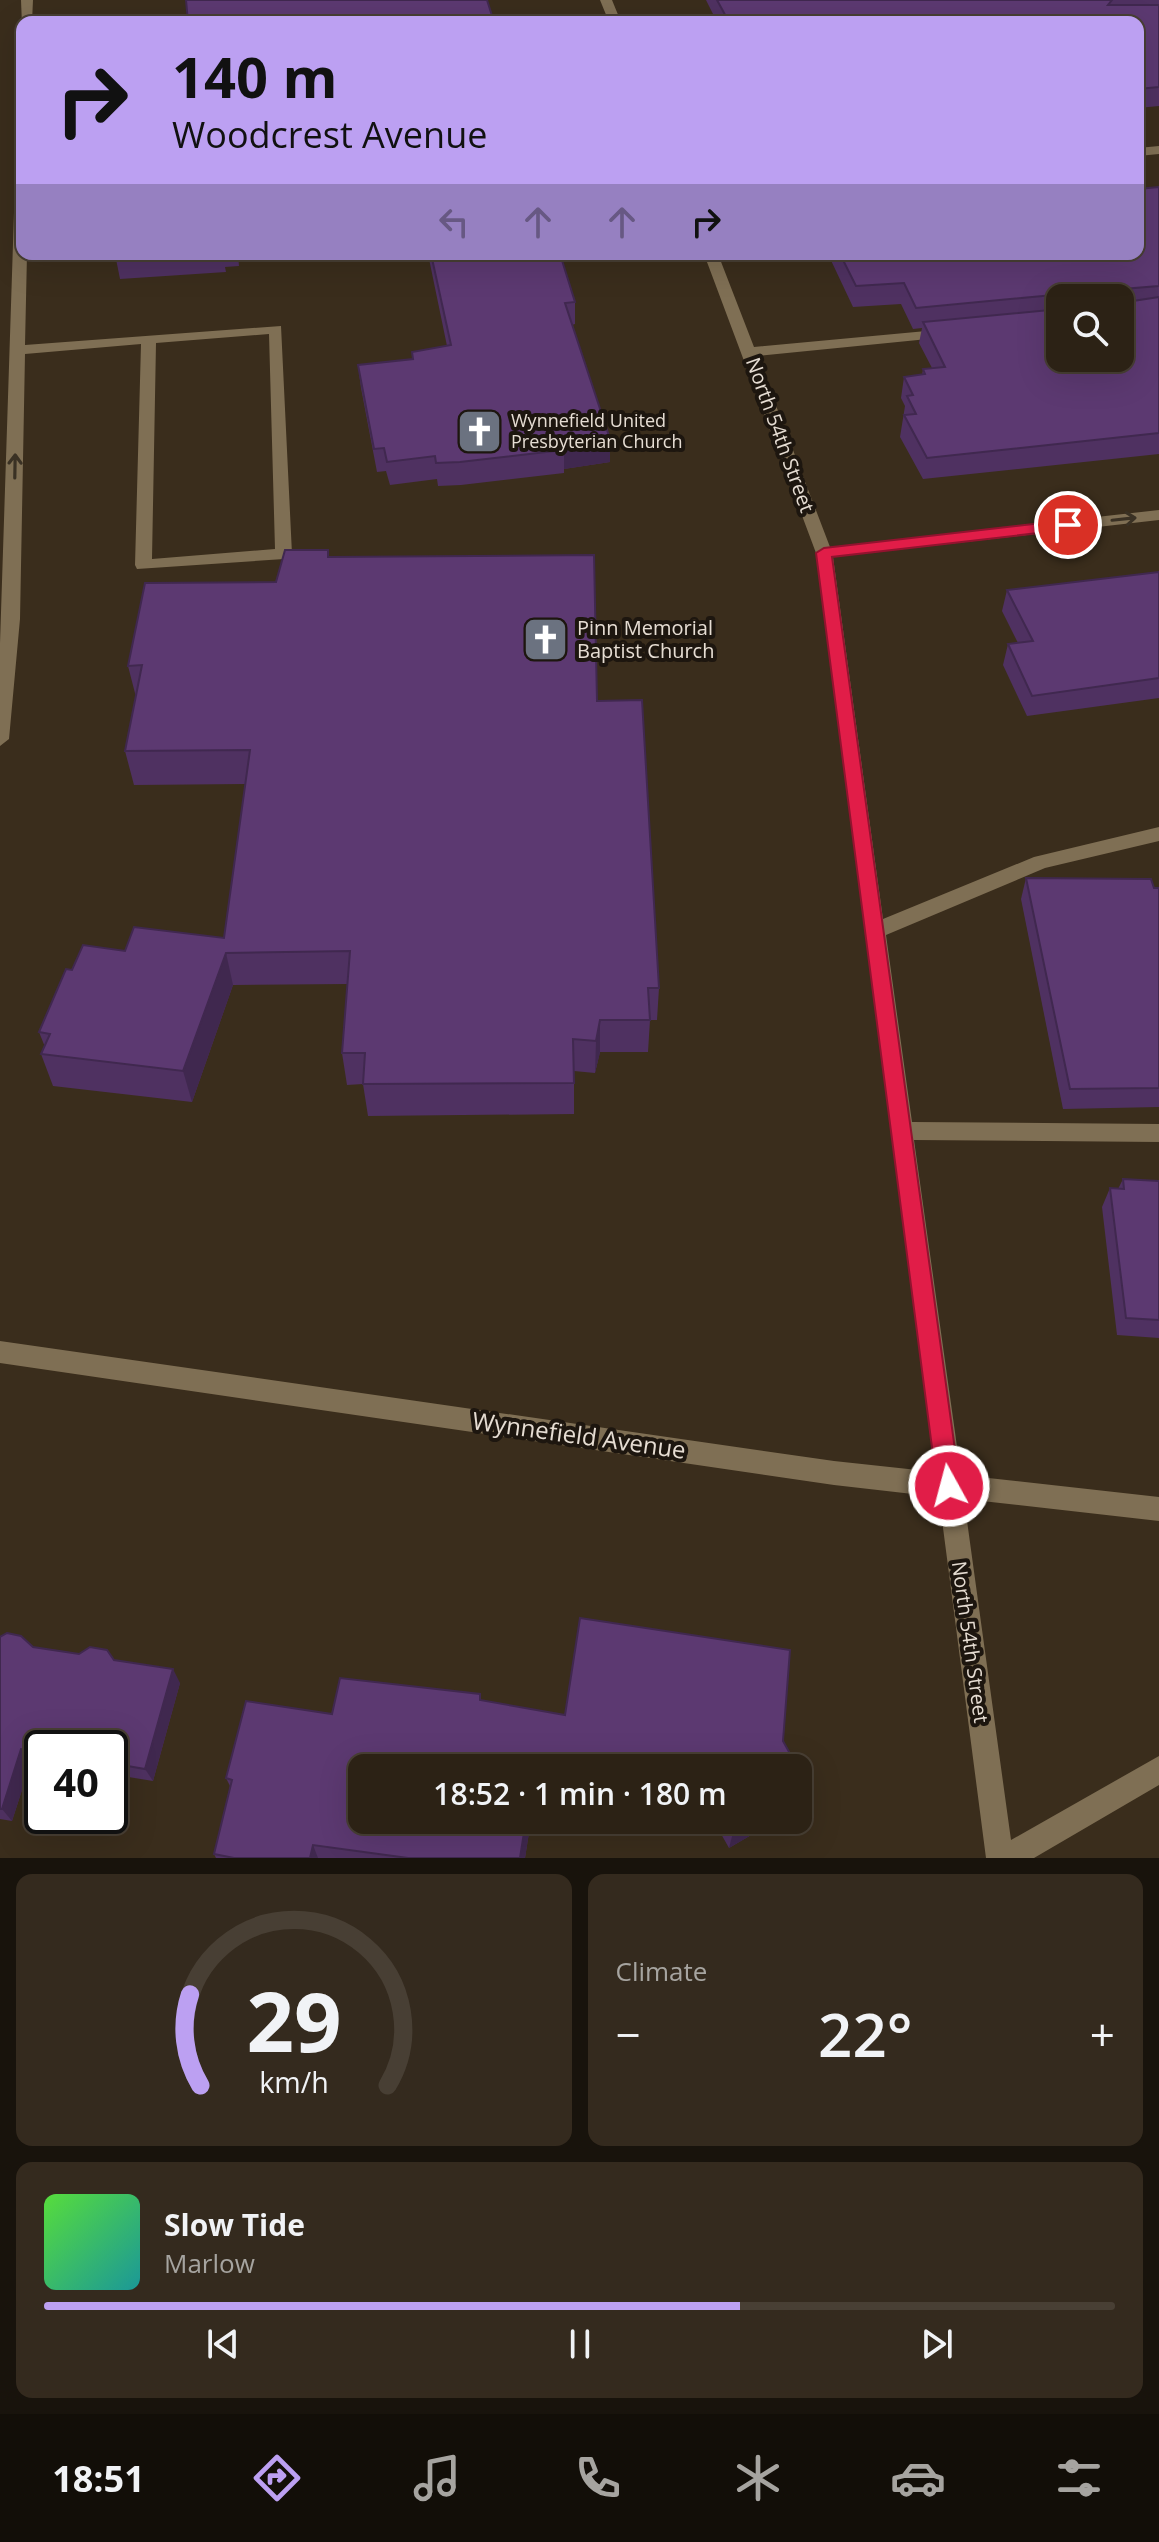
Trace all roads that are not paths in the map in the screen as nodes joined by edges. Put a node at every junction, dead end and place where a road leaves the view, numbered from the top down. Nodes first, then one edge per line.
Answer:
1 (20, 260) edge
2 (713, 260) edge
3 (967, 331) edge
4 (149, 339) junction
5 (18, 350) junction
6 (749, 352) junction
7 (1159, 515) edge
8 (824, 553) junction
9 (0, 739) edge
10 (1159, 834) edge
11 (875, 931) junction
12 (902, 1131) junction
13 (1159, 1133) edge
14 (0, 1352) edge
15 (949, 1486) junction
16 (1159, 1509) edge
17 (1159, 1770) edge
18 (1000, 1858) edge
19 (1007, 1858) edge

1 - 5 street
2 - 6 street, North 54th Street
3 - 6 street
4 - 4 street
4 - 5 street
9 -> 5 street
6 - 8 street, North 54th Street
8 -> 7 street
8 - 11 street, North 54th Street
10 - 11 street
11 - 12 street, North 54th Street
12 - 13 street
12 - 15 street, North 54th Street
14 - 15 street, Wynnefield Avenue
15 - 16 street, Wynnefield Avenue
15 - 18 street, North 54th Street
17 - 19 street

